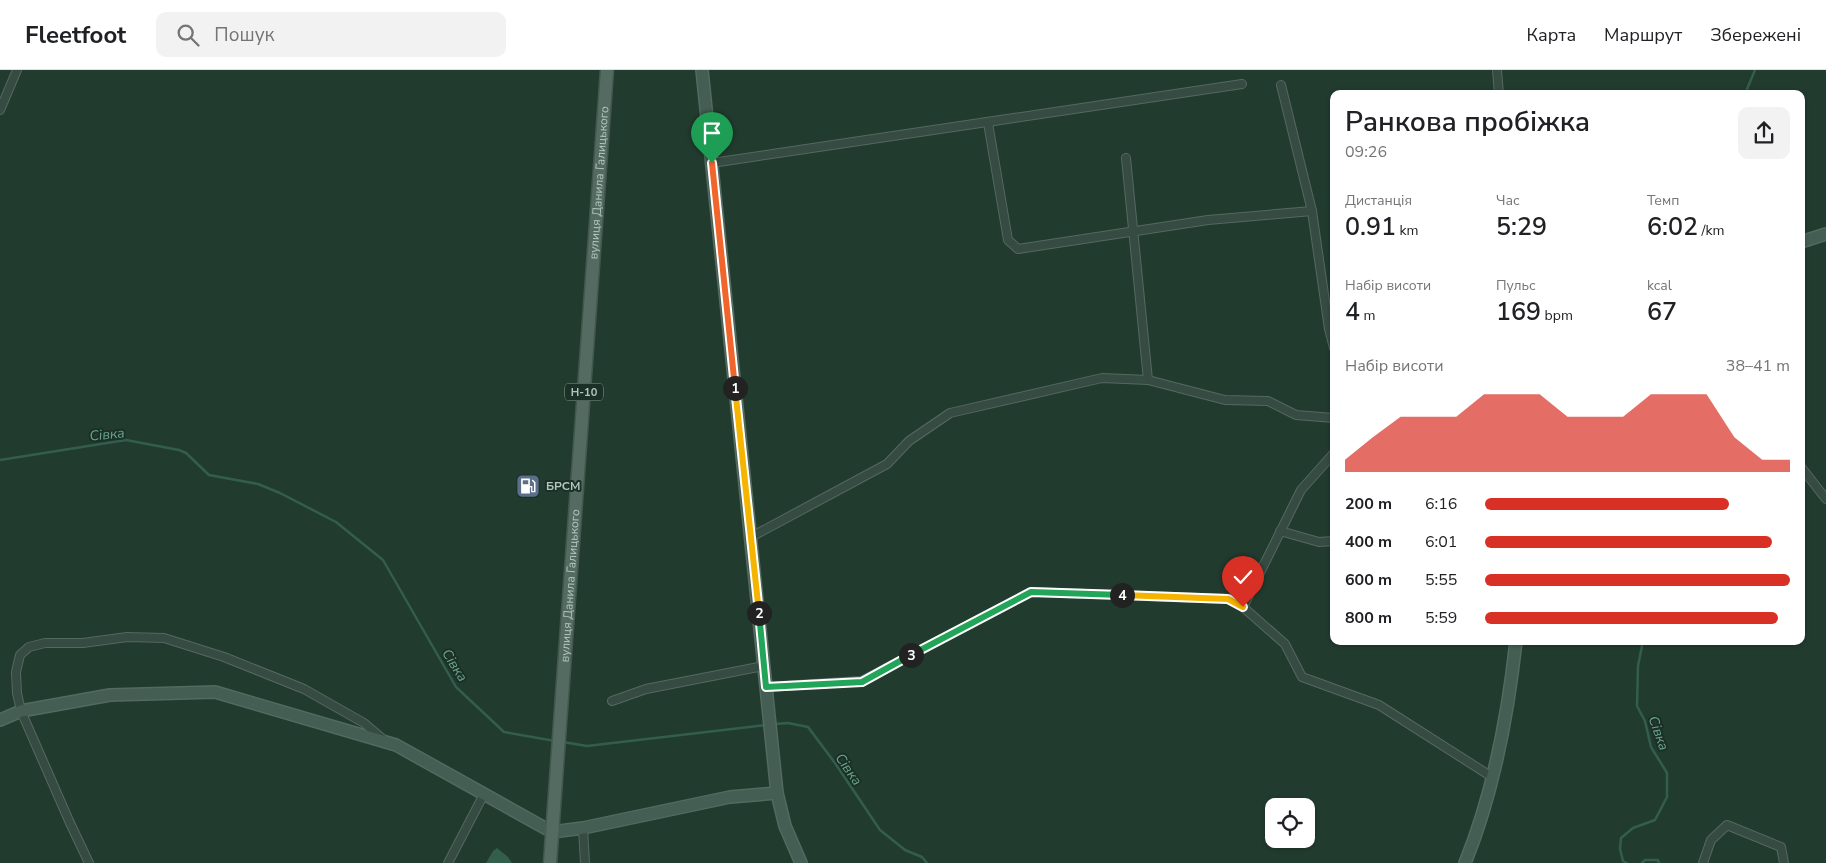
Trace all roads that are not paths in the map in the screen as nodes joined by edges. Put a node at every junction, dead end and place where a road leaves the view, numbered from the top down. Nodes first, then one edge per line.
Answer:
1 (17, 70) edge
2 (607, 70) edge
3 (702, 70) edge
4 (1497, 70) edge
5 (1242, 84) dead end
6 (1281, 85) dead end
7 (1499, 90) edge
8 (0, 110) edge
9 (988, 123) junction
10 (1126, 158) dead end
11 (712, 163) junction
12 (1312, 211) junction
13 (1133, 230) junction
14 (1826, 234) edge
15 (1805, 241) edge
16 (1330, 333) edge
17 (1148, 380) junction
18 (1330, 418) edge
19 (1330, 457) edge
20 (1805, 472) edge
21 (1826, 499) edge
22 (1280, 531) junction
23 (751, 537) junction
24 (1330, 541) edge
25 (1243, 607) junction
26 (1516, 645) edge
27 (764, 666) junction
28 (766, 687) junction
29 (612, 701) dead end
30 (21, 711) junction
31 (0, 720) edge
32 (385, 742) junction
33 (1492, 777) junction
34 (777, 793) junction
35 (484, 794) junction
36 (583, 828) junction
37 (552, 832) junction
38 (89, 863) edge
39 (448, 863) edge
40 (550, 863) edge
41 (585, 863) edge
42 (801, 863) edge
43 (1465, 863) edge
44 (1703, 863) edge
45 (1784, 863) edge

1 - 8 street
2 - 37 main road, вулиця Данила Галицького / Н-10
3 - 11 street
4 - 7 street
5 - 9 street
6 - 12 street
9 - 11 street
9 - 13 street
10 - 13 street
11 - 23 street
12 - 13 street
12 - 16 street
13 - 17 street
14 - 15 street
17 - 18 street
17 - 23 street
19 - 22 street
20 - 21 street
22 - 24 street
22 - 25 street
23 - 27 street
25 - 28 street
25 - 33 street
26 - 33 street
27 - 28 street
27 - 29 street
28 - 34 street
30 - 31 street
30 - 32 street
30 - 32 street
30 - 38 street
32 - 35 street
33 - 43 street
34 - 36 street
34 - 42 street
35 - 37 street
35 - 39 street
36 - 37 street
36 - 41 street
37 - 40 main road, вулиця Данила Галицького / Н-10
44 - 45 street

